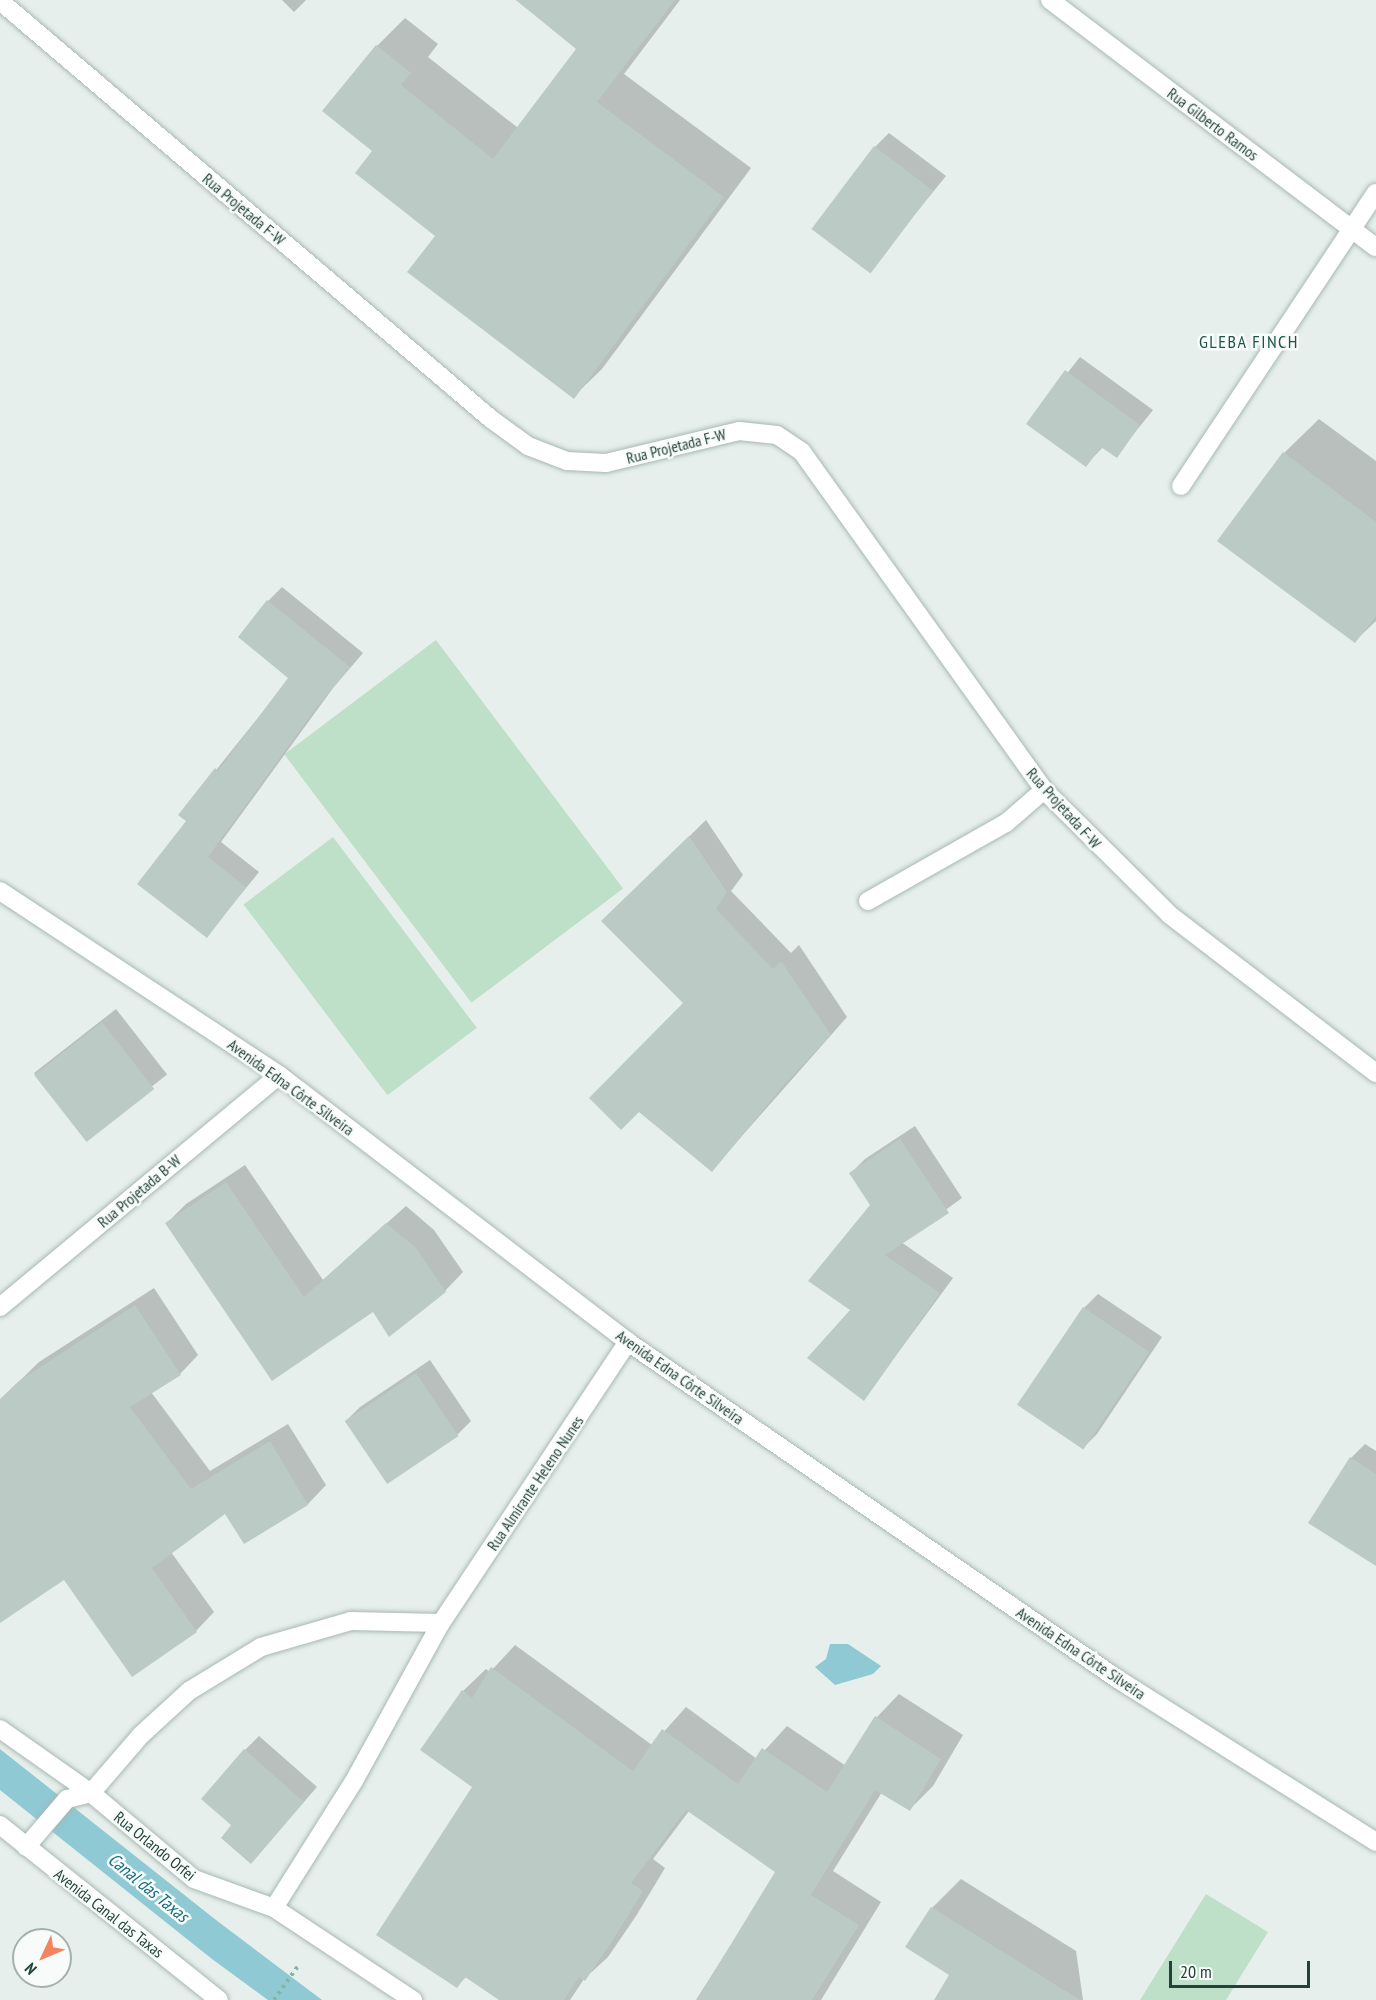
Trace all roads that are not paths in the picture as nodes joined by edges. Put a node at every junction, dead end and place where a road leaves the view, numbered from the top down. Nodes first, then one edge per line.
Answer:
1 (1050, 0) edge
2 (0, 1) edge
3 (1376, 194) edge
4 (1351, 228) junction
5 (1376, 247) edge
6 (1181, 486) dead end
7 (1044, 790) junction
8 (0, 891) edge
9 (868, 901) dead end
10 (1376, 1073) edge
11 (279, 1075) junction
12 (0, 1307) edge
13 (628, 1342) junction
14 (441, 1623) junction
15 (0, 1730) edge
16 (91, 1793) junction
17 (0, 1825) edge
18 (32, 1840) junction
19 (1376, 1842) edge
20 (274, 1908) junction
21 (219, 2000) edge
22 (413, 2000) edge

1 - 4 street, Rua Gilberto Ramos
2 - 7 street, Rua Projetada F-W
3 - 4 street
4 - 5 street, Rua Gilberto Ramos
4 - 6 street
7 - 9 street
7 - 10 street, Rua Projetada F-W
8 - 11 street, Avenida Edna Côrte Silveira
11 - 12 street, Rua Projetada B-W
11 - 13 street, Avenida Edna Côrte Silveira
13 - 14 street, Rua Almirante Heleno Nunes
13 - 19 street, Avenida Edna Côrte Silveira
14 - 16 street
14 - 20 street, Rua Almirante Heleno Nunes
15 - 16 street, Rua Orlando Orfei
16 - 18 street
16 - 20 street, Rua Orlando Orfei
17 - 18 street, Avenida Canal das Taxas
18 - 21 street, Avenida Canal das Taxas
20 - 22 street, Rua Orlando Orfei

